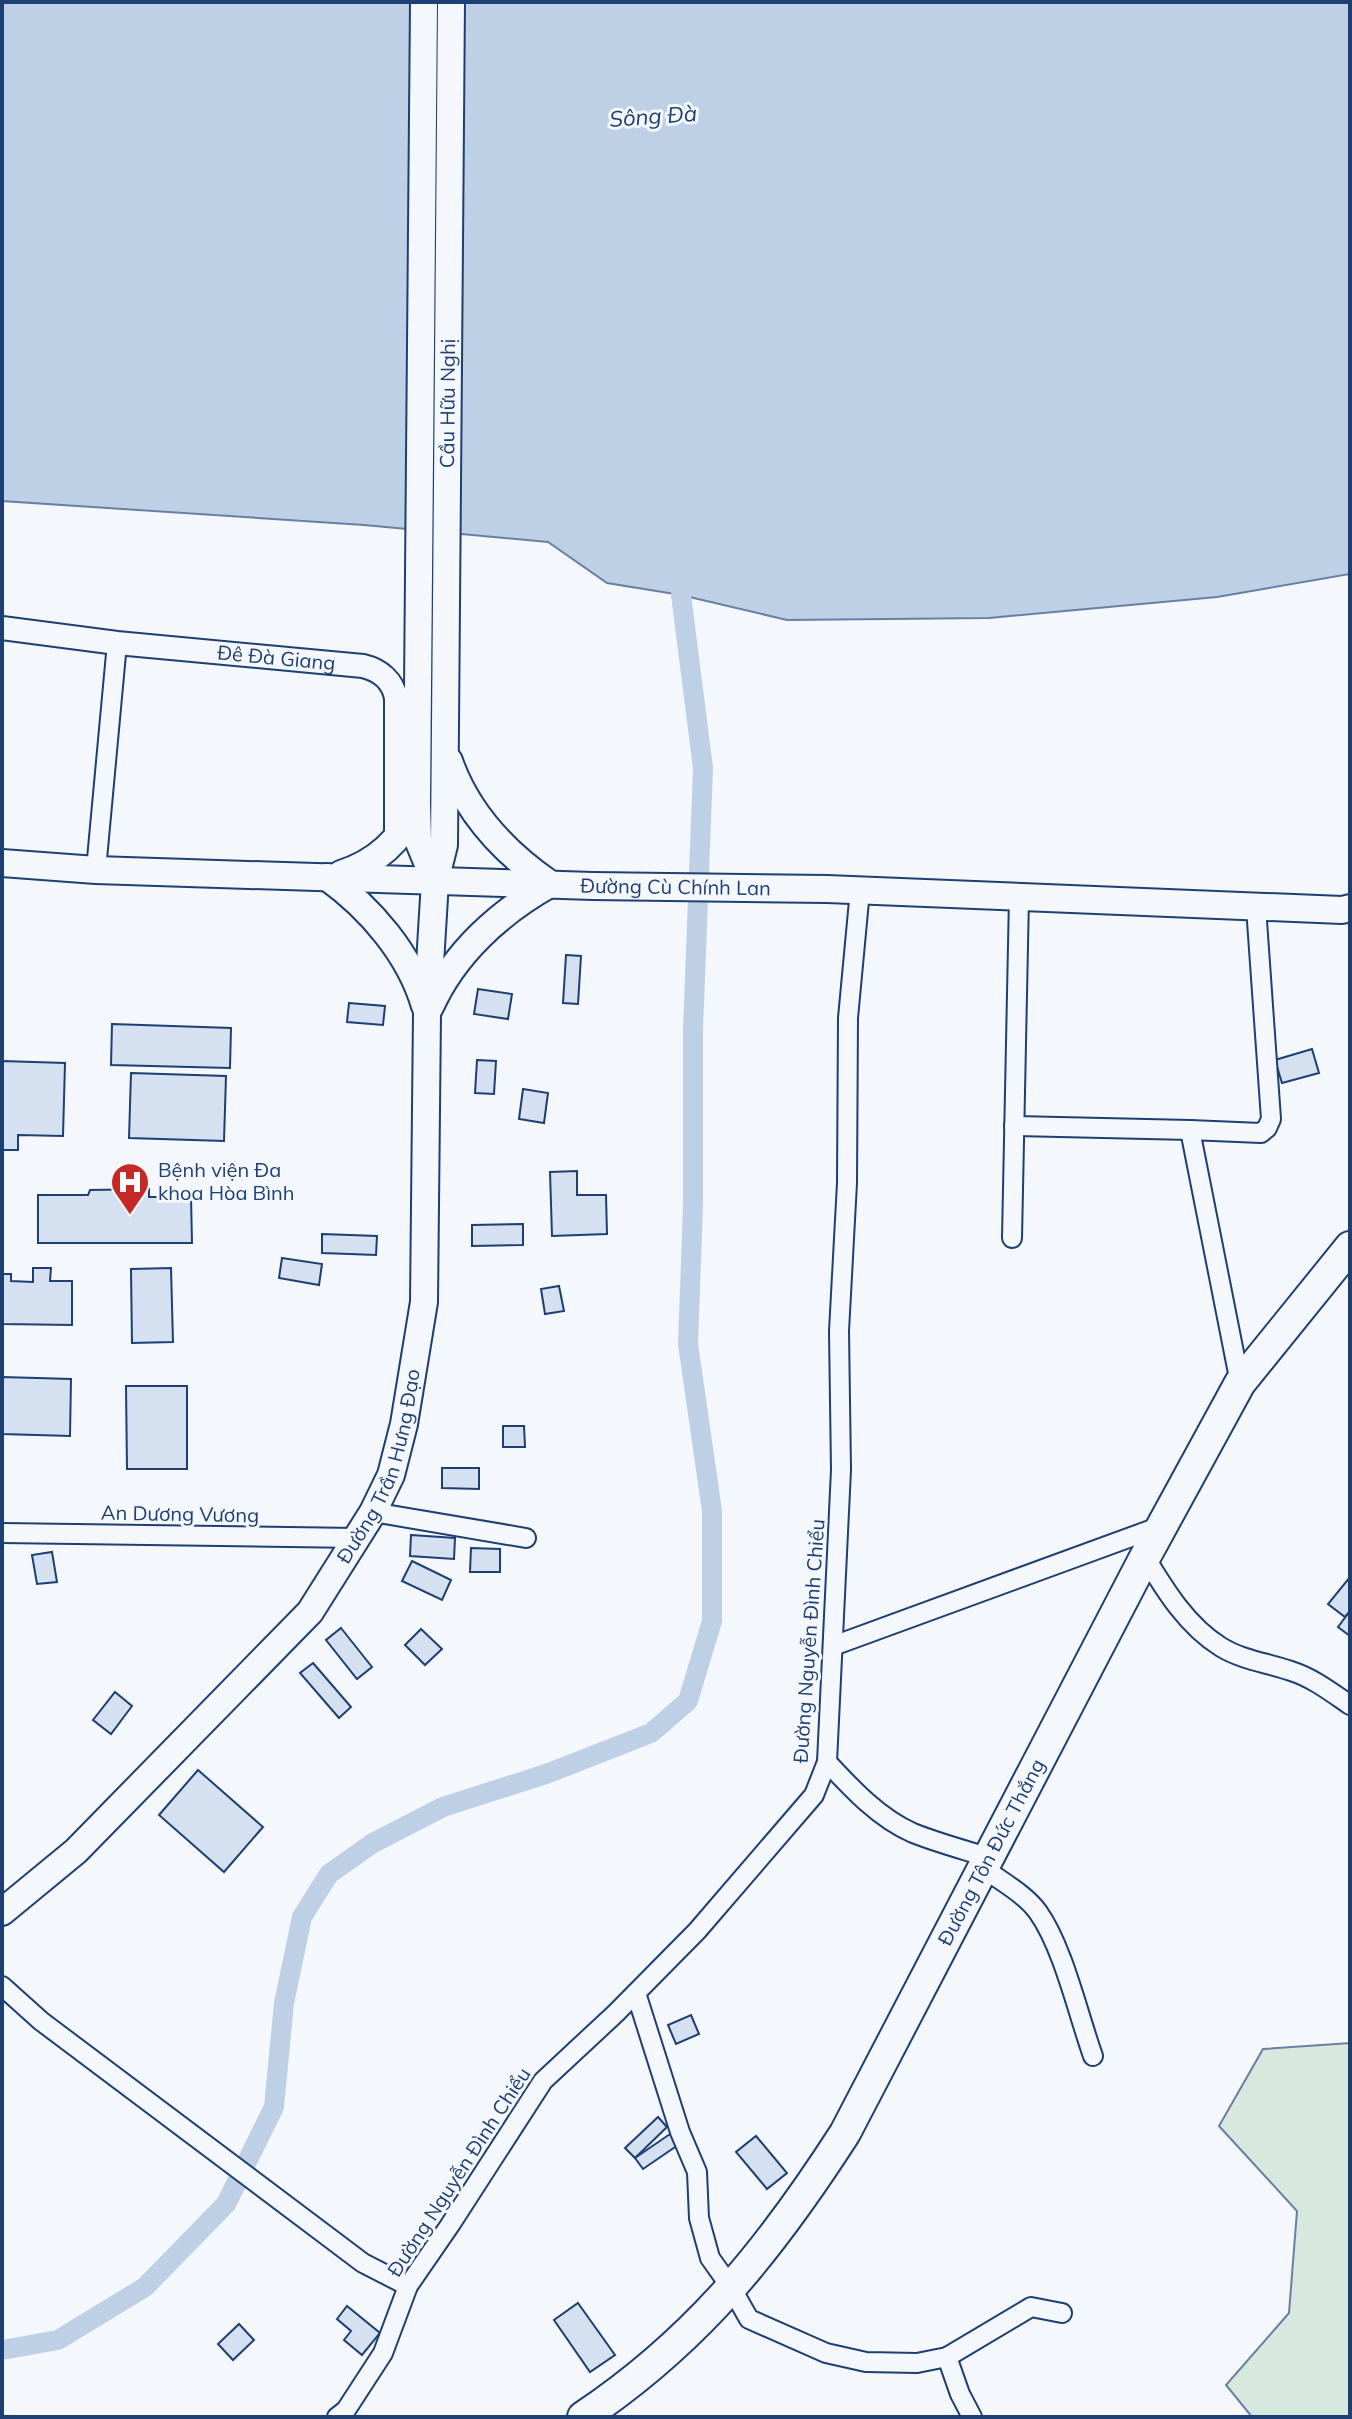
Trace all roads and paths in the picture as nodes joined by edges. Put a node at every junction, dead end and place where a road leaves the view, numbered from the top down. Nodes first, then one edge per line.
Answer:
1 (424, 2) edge
2 (451, 2) edge
3 (2, 628) edge
4 (117, 643) junction
5 (445, 746) junction
6 (417, 803) junction
7 (396, 839) junction
8 (2, 863) edge
9 (96, 870) junction
10 (327, 877) junction
11 (435, 881) junction
12 (550, 884) junction
13 (860, 890) junction
14 (1019, 897) junction
15 (1256, 907) junction
16 (1350, 908) edge
17 (427, 1013) junction
18 (1014, 1126) junction
19 (1190, 1130) junction
20 (1012, 1238) dead end
21 (1350, 1247) edge
22 (1240, 1383) junction
23 (373, 1512) junction
24 (1163, 1525) junction
25 (2, 1533) edge
26 (357, 1538) junction
27 (526, 1538) dead end
28 (1145, 1557) junction
29 (833, 1646) junction
30 (1350, 1705) edge
31 (827, 1762) junction
32 (988, 1864) junction
33 (2, 1912) edge
34 (2, 1986) edge
35 (636, 1993) junction
36 (1093, 2056) dead end
37 (408, 2286) junction
38 (732, 2289) junction
39 (1062, 2313) dead end
40 (947, 2357) junction
41 (337, 2417) edge
42 (583, 2417) edge
43 (972, 2417) edge

1 - 6 main road, Cầu Hữu Nghị
2 - 5 main road, Cầu Hữu Nghị
3 - 4 street, Đê Đà Giang
4 - 7 street, Đê Đà Giang
4 - 9 street
5 - 11 main road, Cầu Hữu Nghị
5 - 12 main road
6 - 7 main road
6 - 11 main road, Cầu Hữu Nghị
7 - 10 main road
8 - 9 main road, Đường Cù Chính Lan
9 - 10 main road, Đường Cù Chính Lan
10 - 11 main road, Đường Cù Chính Lan
10 - 17 main road
11 - 12 main road, Đường Cù Chính Lan
11 - 17 main road, Đường Trần Hưng Đạo
12 - 13 main road, Đường Cù Chính Lan
12 - 17 main road
13 - 14 main road, Đường Cù Chính Lan
13 - 29 street, Đường Nguyễn Đình Chiểu
14 - 15 main road, Đường Cù Chính Lan
14 - 18 street
15 - 16 main road, Đường Cù Chính Lan
15 - 19 street
17 - 23 main road, Đường Trần Hưng Đạo
18 - 19 street
18 - 20 street
19 - 22 street
21 - 22 highway, Đường Tôn Đức Thắng
22 - 24 highway, Đường Tôn Đức Thắng
23 - 26 main road, Đường Trần Hưng Đạo
23 - 27 street
24 - 28 highway, Đường Tôn Đức Thắng
24 - 29 street
25 - 26 street, An Dương Vương
26 - 33 main road, Đường Trần Hưng Đạo
28 - 30 street
28 - 32 highway, Đường Tôn Đức Thắng
29 - 31 street, Đường Nguyễn Đình Chiểu
31 - 32 street
31 - 35 street, Đường Nguyễn Đình Chiểu
32 - 36 street
32 - 38 highway, Đường Tôn Đức Thắng
34 - 37 street
35 - 37 street, Đường Nguyễn Đình Chiểu
35 - 38 street
37 - 41 street, Đường Nguyễn Đình Chiểu
38 - 40 street
38 - 42 highway, Đường Tôn Đức Thắng
39 - 40 street
40 - 43 street

